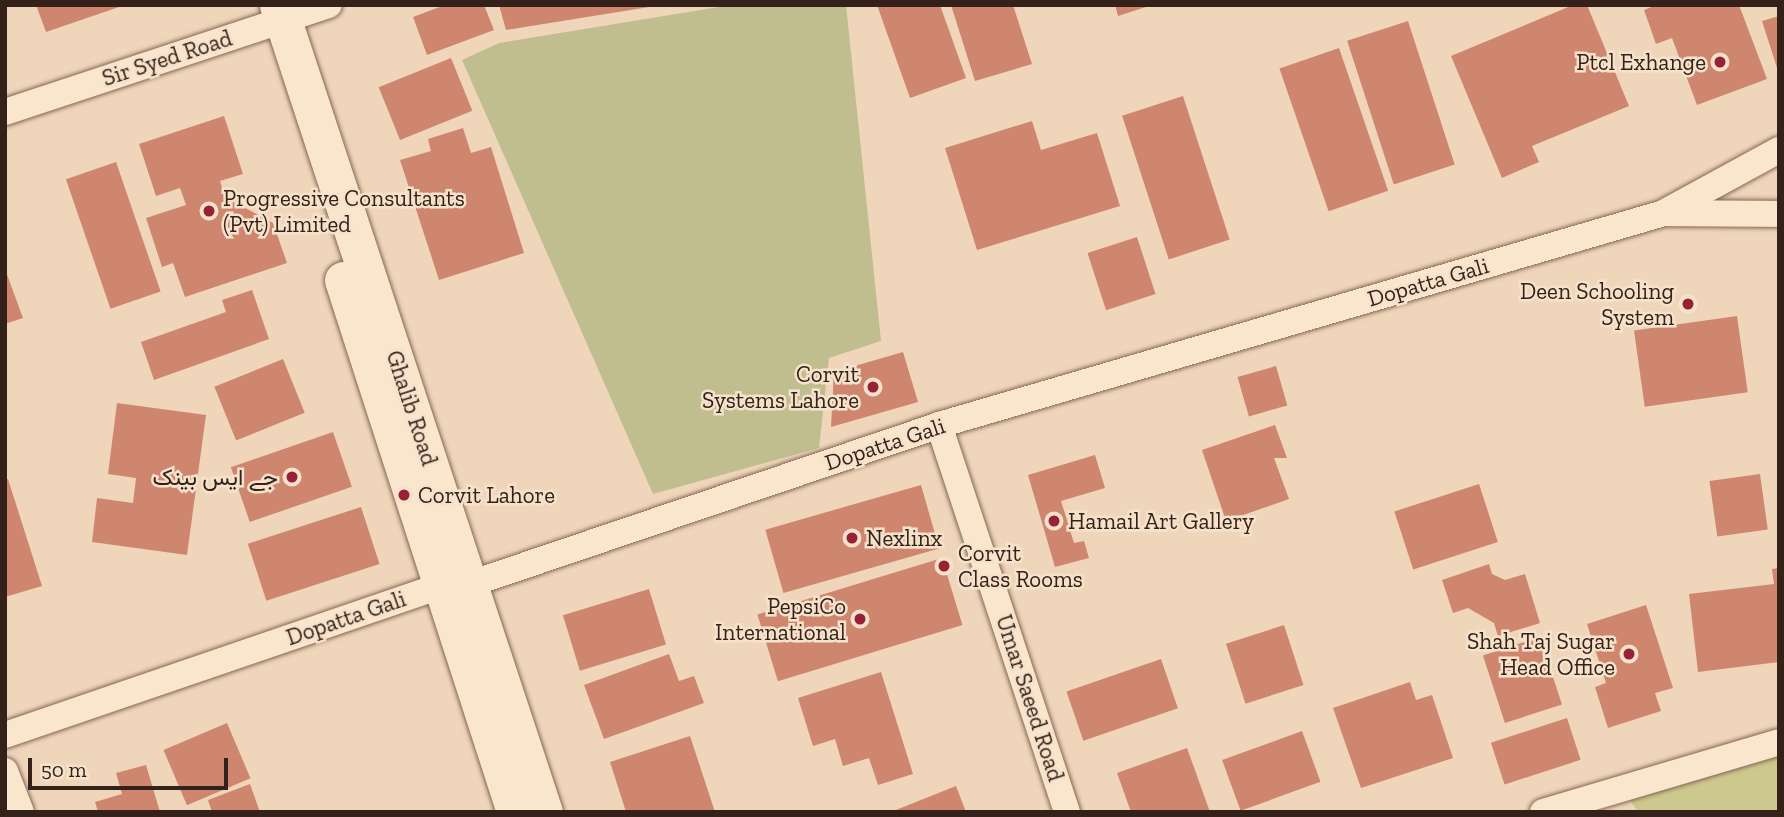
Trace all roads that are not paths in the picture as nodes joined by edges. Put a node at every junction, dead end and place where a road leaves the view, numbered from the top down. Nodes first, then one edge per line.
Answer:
1 (329, 5) edge
2 (268, 15) edge
3 (5, 112) edge
4 (1779, 150) edge
5 (1664, 213) junction
6 (1779, 214) edge
7 (939, 425) junction
8 (456, 585) junction
9 (5, 735) edge
10 (1779, 743) edge
11 (5, 771) edge
12 (21, 812) edge
13 (515, 812) edge
14 (544, 812) edge
15 (1067, 812) edge
16 (1543, 812) edge

1 - 2 street, Sir Syed Road
2 - 3 street, Sir Syed Road
2 - 8 street, Ghalib Road
4 - 5 street
5 - 6 street, Dopatta Gali
5 - 7 street, Dopatta Gali
7 - 8 street, Dopatta Gali
7 - 15 street, Umar Saeed Road
8 - 9 street, Dopatta Gali
8 - 13 street, Ghalib Road
8 - 14 street, Ghalib Road
10 - 16 street
11 - 12 street

